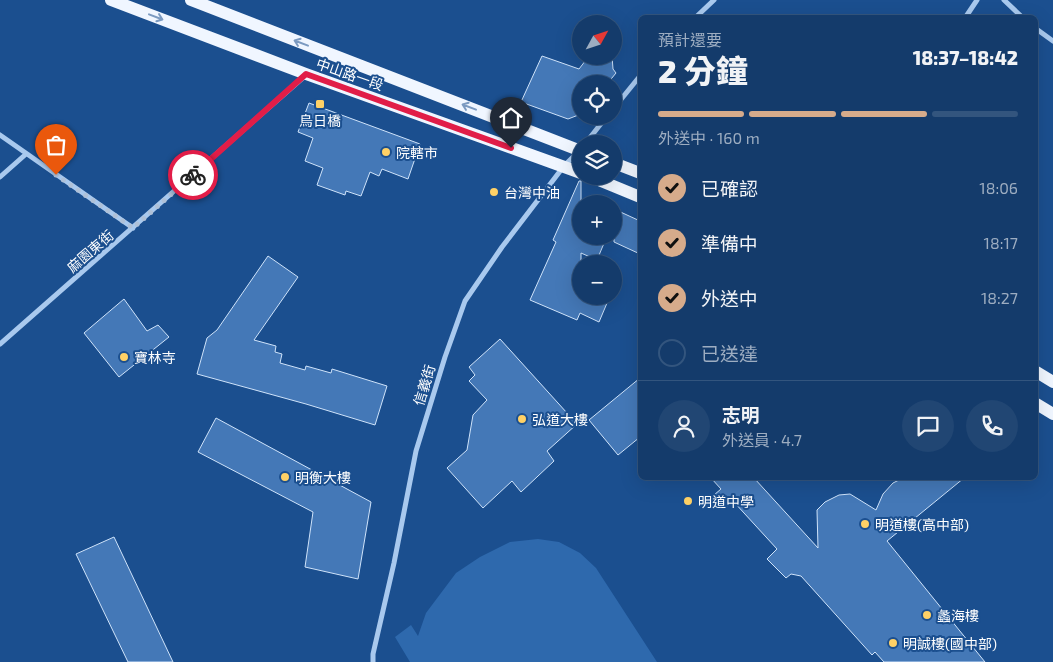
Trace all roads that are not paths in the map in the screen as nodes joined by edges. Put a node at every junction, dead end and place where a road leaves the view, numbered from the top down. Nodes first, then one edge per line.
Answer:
1 (111, 0) edge
2 (191, 0) edge
3 (714, 0) edge
4 (977, 0) edge
5 (1004, 0) edge
6 (698, 15) edge
7 (967, 15) edge
8 (1020, 15) edge
9 (1038, 30) edge
10 (1053, 41) edge
11 (306, 74) junction
12 (638, 78) edge
13 (622, 98) edge
14 (600, 125) edge
15 (0, 135) edge
16 (592, 135) edge
17 (572, 144) edge
18 (26, 154) junction
19 (572, 158) edge
20 (564, 166) junction
21 (622, 166) edge
22 (572, 169) edge
23 (638, 173) edge
24 (0, 177) edge
25 (610, 185) edge
26 (638, 196) edge
27 (133, 228) junction
28 (0, 344) edge
29 (1038, 373) edge
30 (1053, 382) edge
31 (1038, 405) edge
32 (1053, 414) edge
33 (373, 662) edge

1 -> 11 main road, 中山路一段
17 -> 2 main road, 中山路一段
3 - 6 street
4 - 7 street
5 - 8 street
9 - 10 street
11 - 20 main road, 中山路一段
11 - 27 street, 麻園東街
12 - 13 street
14 - 16 street, 信義街
15 - 18 street
18 - 24 street
18 - 27 street
19 - 20 street, 信義街
20 - 22 main road, 中山路一段
20 - 33 street, 信義街
21 - 23 main road
25 - 26 main road
27 - 28 street, 麻園東街
29 - 30 main road
31 - 32 main road

